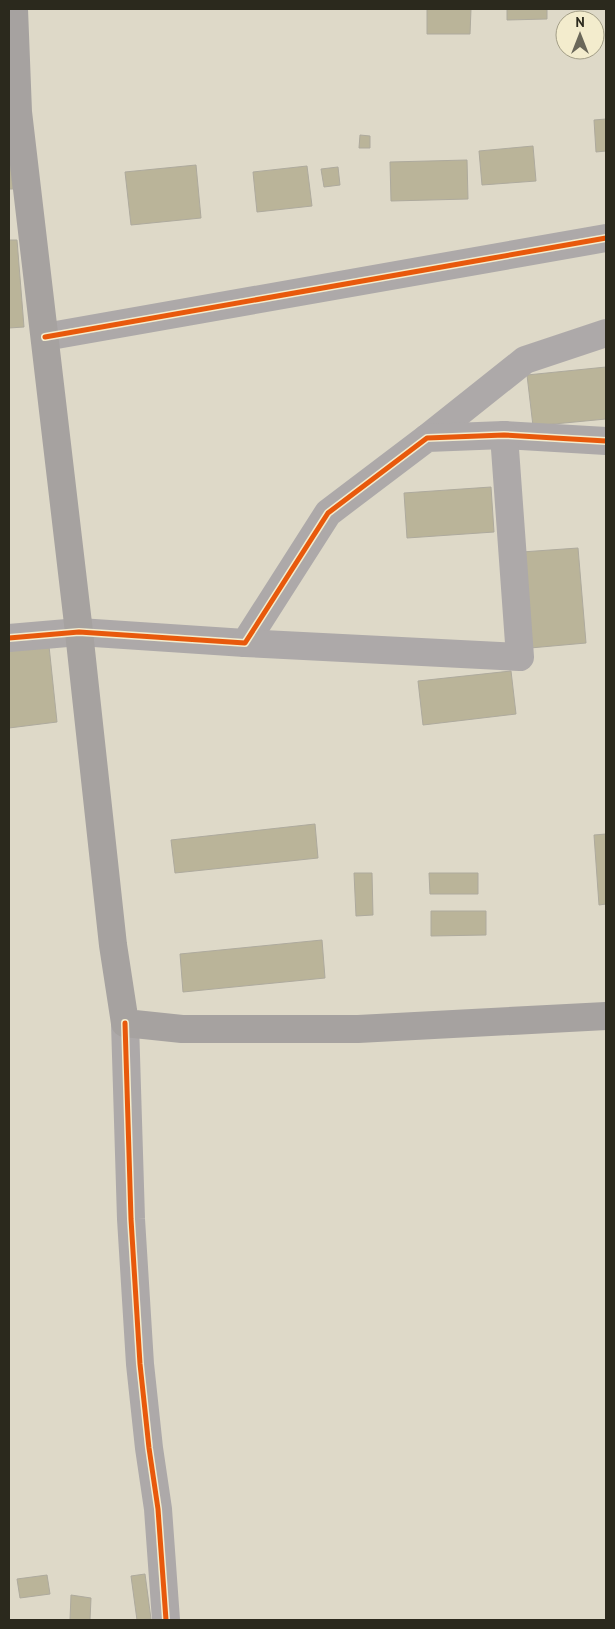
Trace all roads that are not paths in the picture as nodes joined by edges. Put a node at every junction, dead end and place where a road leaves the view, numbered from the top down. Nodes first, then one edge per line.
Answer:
1 (14, 9) edge
2 (606, 238) edge
3 (606, 333) edge
4 (44, 337) junction
5 (504, 436) junction
6 (427, 438) junction
7 (606, 441) edge
8 (79, 632) junction
9 (9, 638) edge
10 (245, 643) junction
11 (606, 1016) edge
12 (125, 1023) junction
13 (166, 1620) edge

1 - 4 main road
2 - 4 street
3 - 6 street
4 - 8 main road
5 - 6 street
5 - 7 street
5 - 10 street
6 - 10 street
8 - 9 street
8 - 10 street
8 - 12 main road
11 - 12 main road
12 - 13 street

